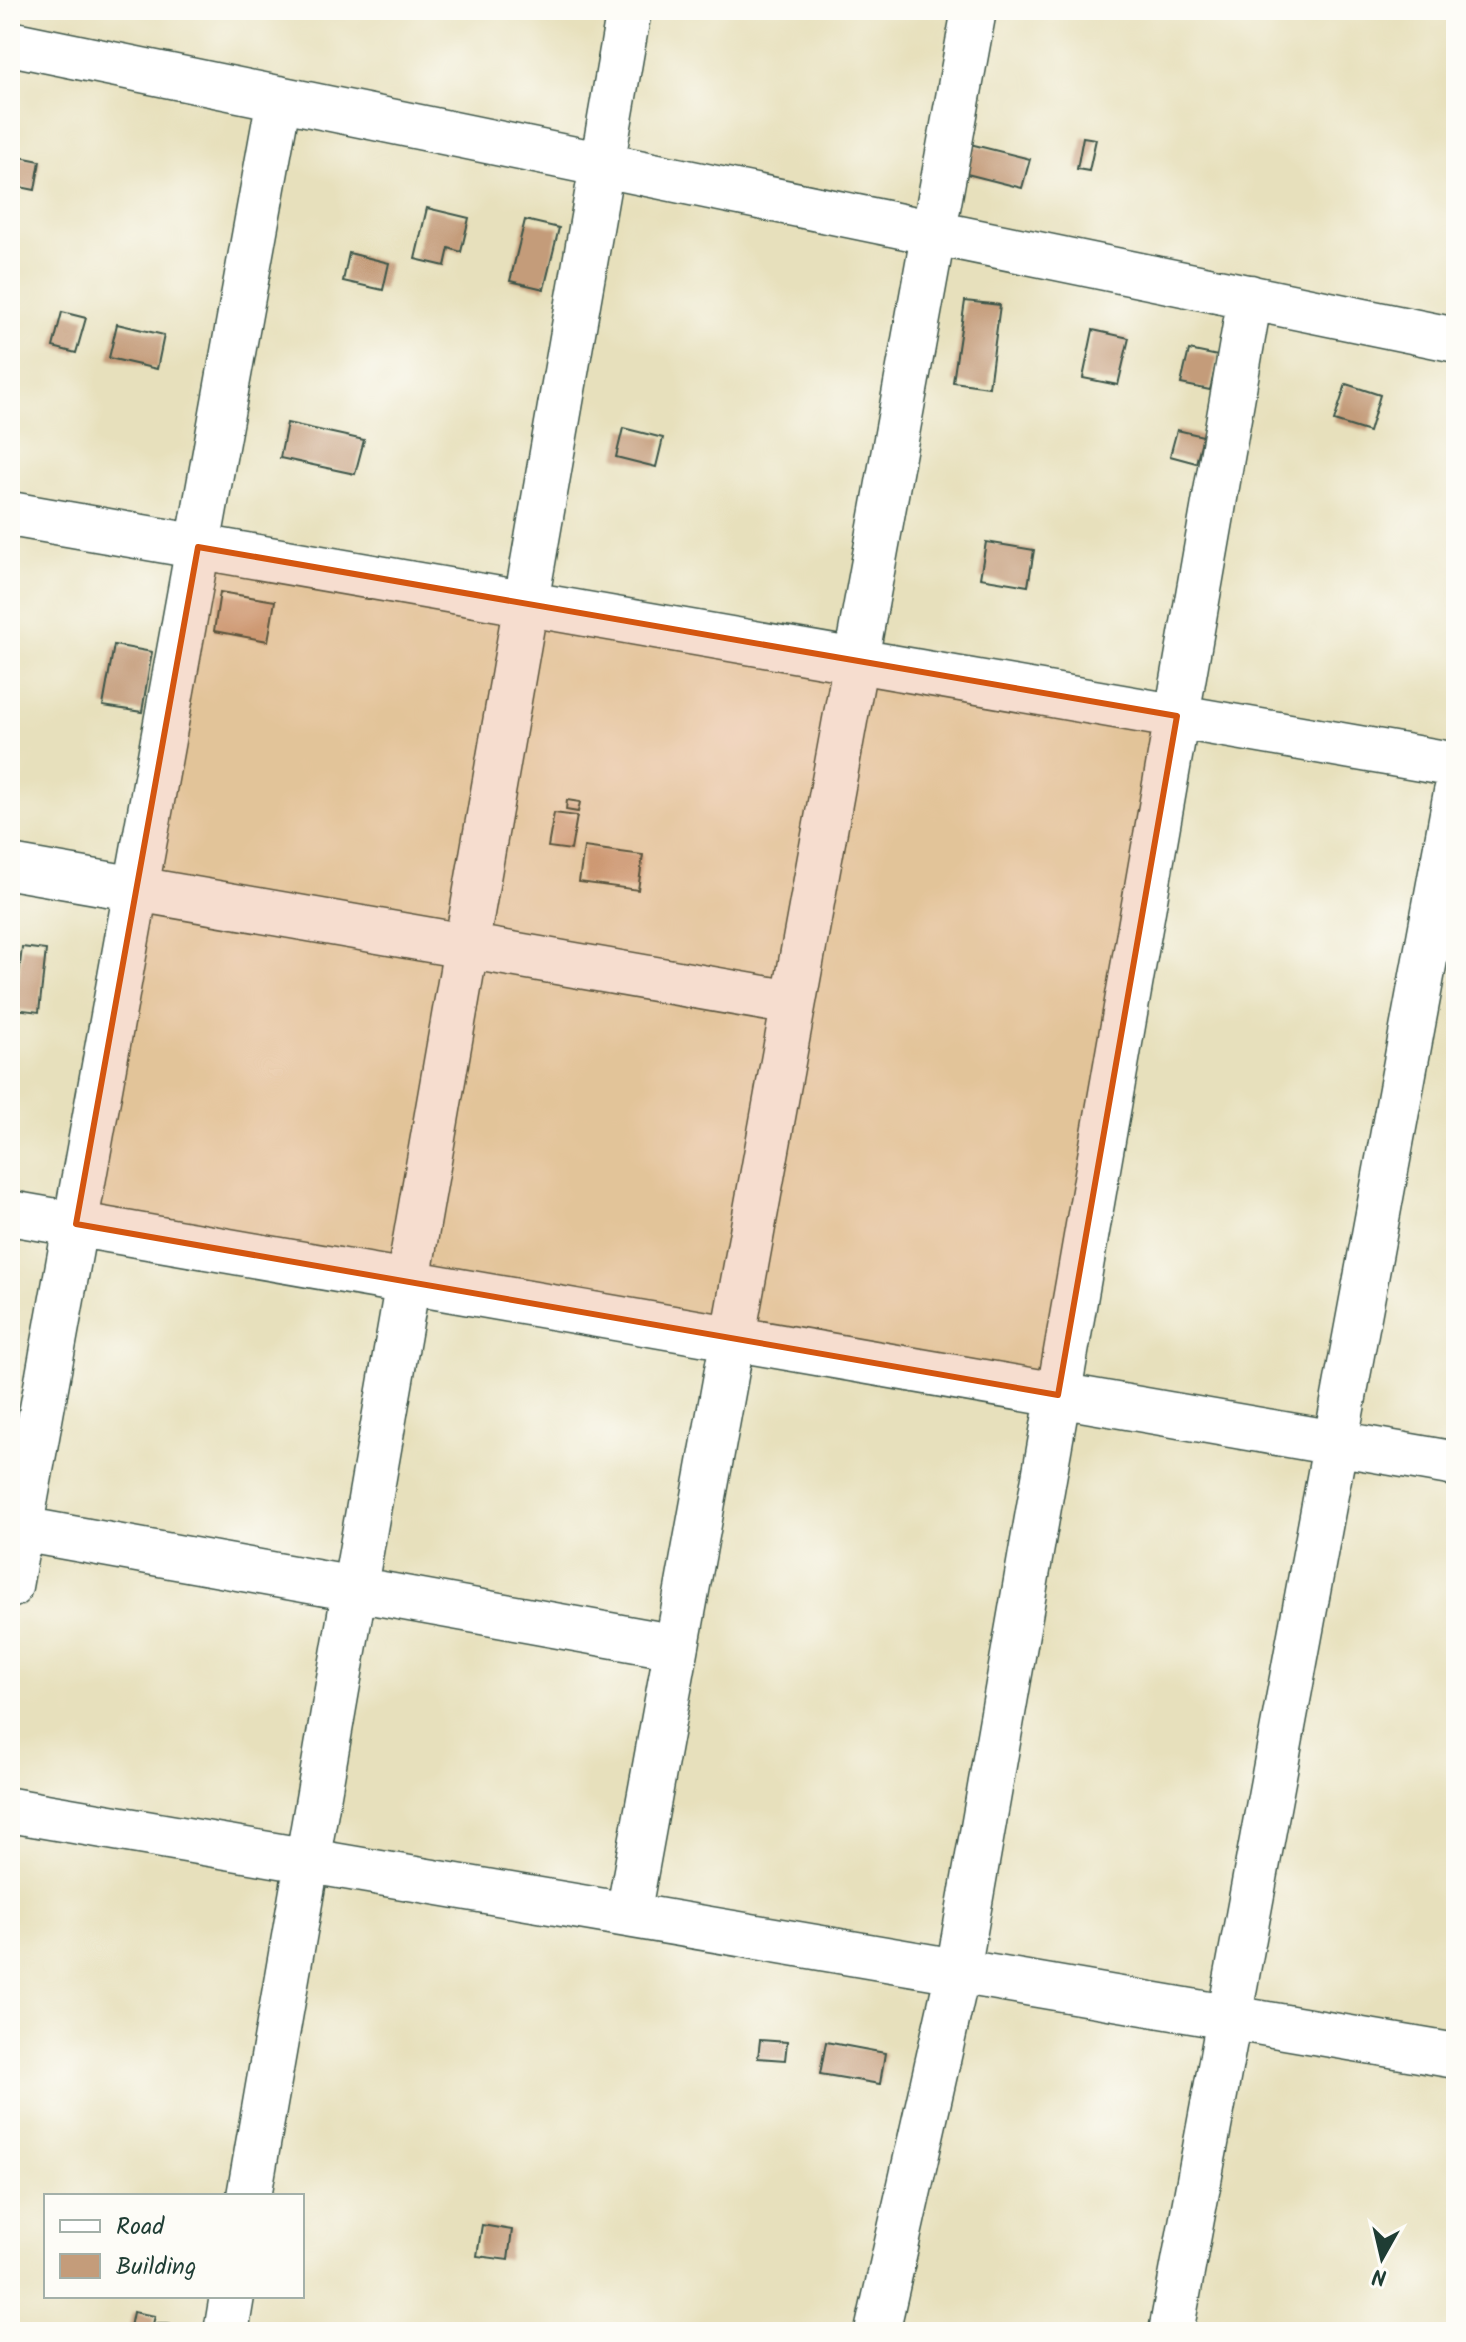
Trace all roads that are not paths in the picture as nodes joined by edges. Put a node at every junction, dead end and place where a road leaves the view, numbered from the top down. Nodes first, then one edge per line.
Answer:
1 (629, 10) edge
2 (974, 10) edge
3 (10, 43) edge
4 (279, 98) junction
5 (602, 165) junction
6 (933, 232) junction
7 (1250, 297) junction
8 (1456, 340) edge
9 (10, 514) edge
10 (198, 547) junction
11 (526, 603) junction
12 (855, 661) junction
13 (1177, 716) junction
14 (1456, 765) edge
15 (1456, 792) edge
16 (10, 867) edge
17 (136, 888) junction
18 (466, 946) junction
19 (793, 1003) junction
20 (10, 1213) edge
21 (76, 1224) junction
22 (408, 1282) junction
23 (732, 1339) junction
24 (1058, 1395) junction
25 (1336, 1443) junction
26 (1456, 1464) edge
27 (15, 1528) edge
28 (10, 1586) edge
29 (355, 1589) junction
30 (676, 1647) junction
31 (10, 1810) edge
32 (307, 1861) junction
33 (628, 1915) junction
34 (958, 1971) junction
35 (1229, 2020) junction
36 (1456, 2056) edge
37 (249, 2194) edge
38 (232, 2298) edge
39 (226, 2332) edge
40 (877, 2332) edge
41 (1171, 2332) edge

1 - 5 street
2 - 6 street
3 - 4 street
4 - 5 street
4 - 10 street
5 - 6 street
5 - 11 street
6 - 7 street
6 - 12 street
7 - 8 street
7 - 13 street
9 - 10 street
10 - 11 street
10 - 17 street
11 - 12 street
11 - 18 street
12 - 13 street
12 - 19 street
13 - 14 street
13 - 24 street
15 - 25 street
16 - 17 street
17 - 18 street
17 - 21 street
18 - 19 street
18 - 22 street
19 - 23 street
20 - 21 street
21 - 22 street
21 - 27 street
22 - 23 street
22 - 29 street
23 - 24 street
23 - 30 street
24 - 25 street
24 - 34 street
25 - 26 street
25 - 35 street
27 - 28 street
27 - 29 street
29 - 30 street
29 - 32 street
30 - 33 street
31 - 32 street
32 - 33 street
32 - 37 street
33 - 34 street
34 - 35 street
34 - 40 street
35 - 36 street
35 - 41 street
38 - 39 street

